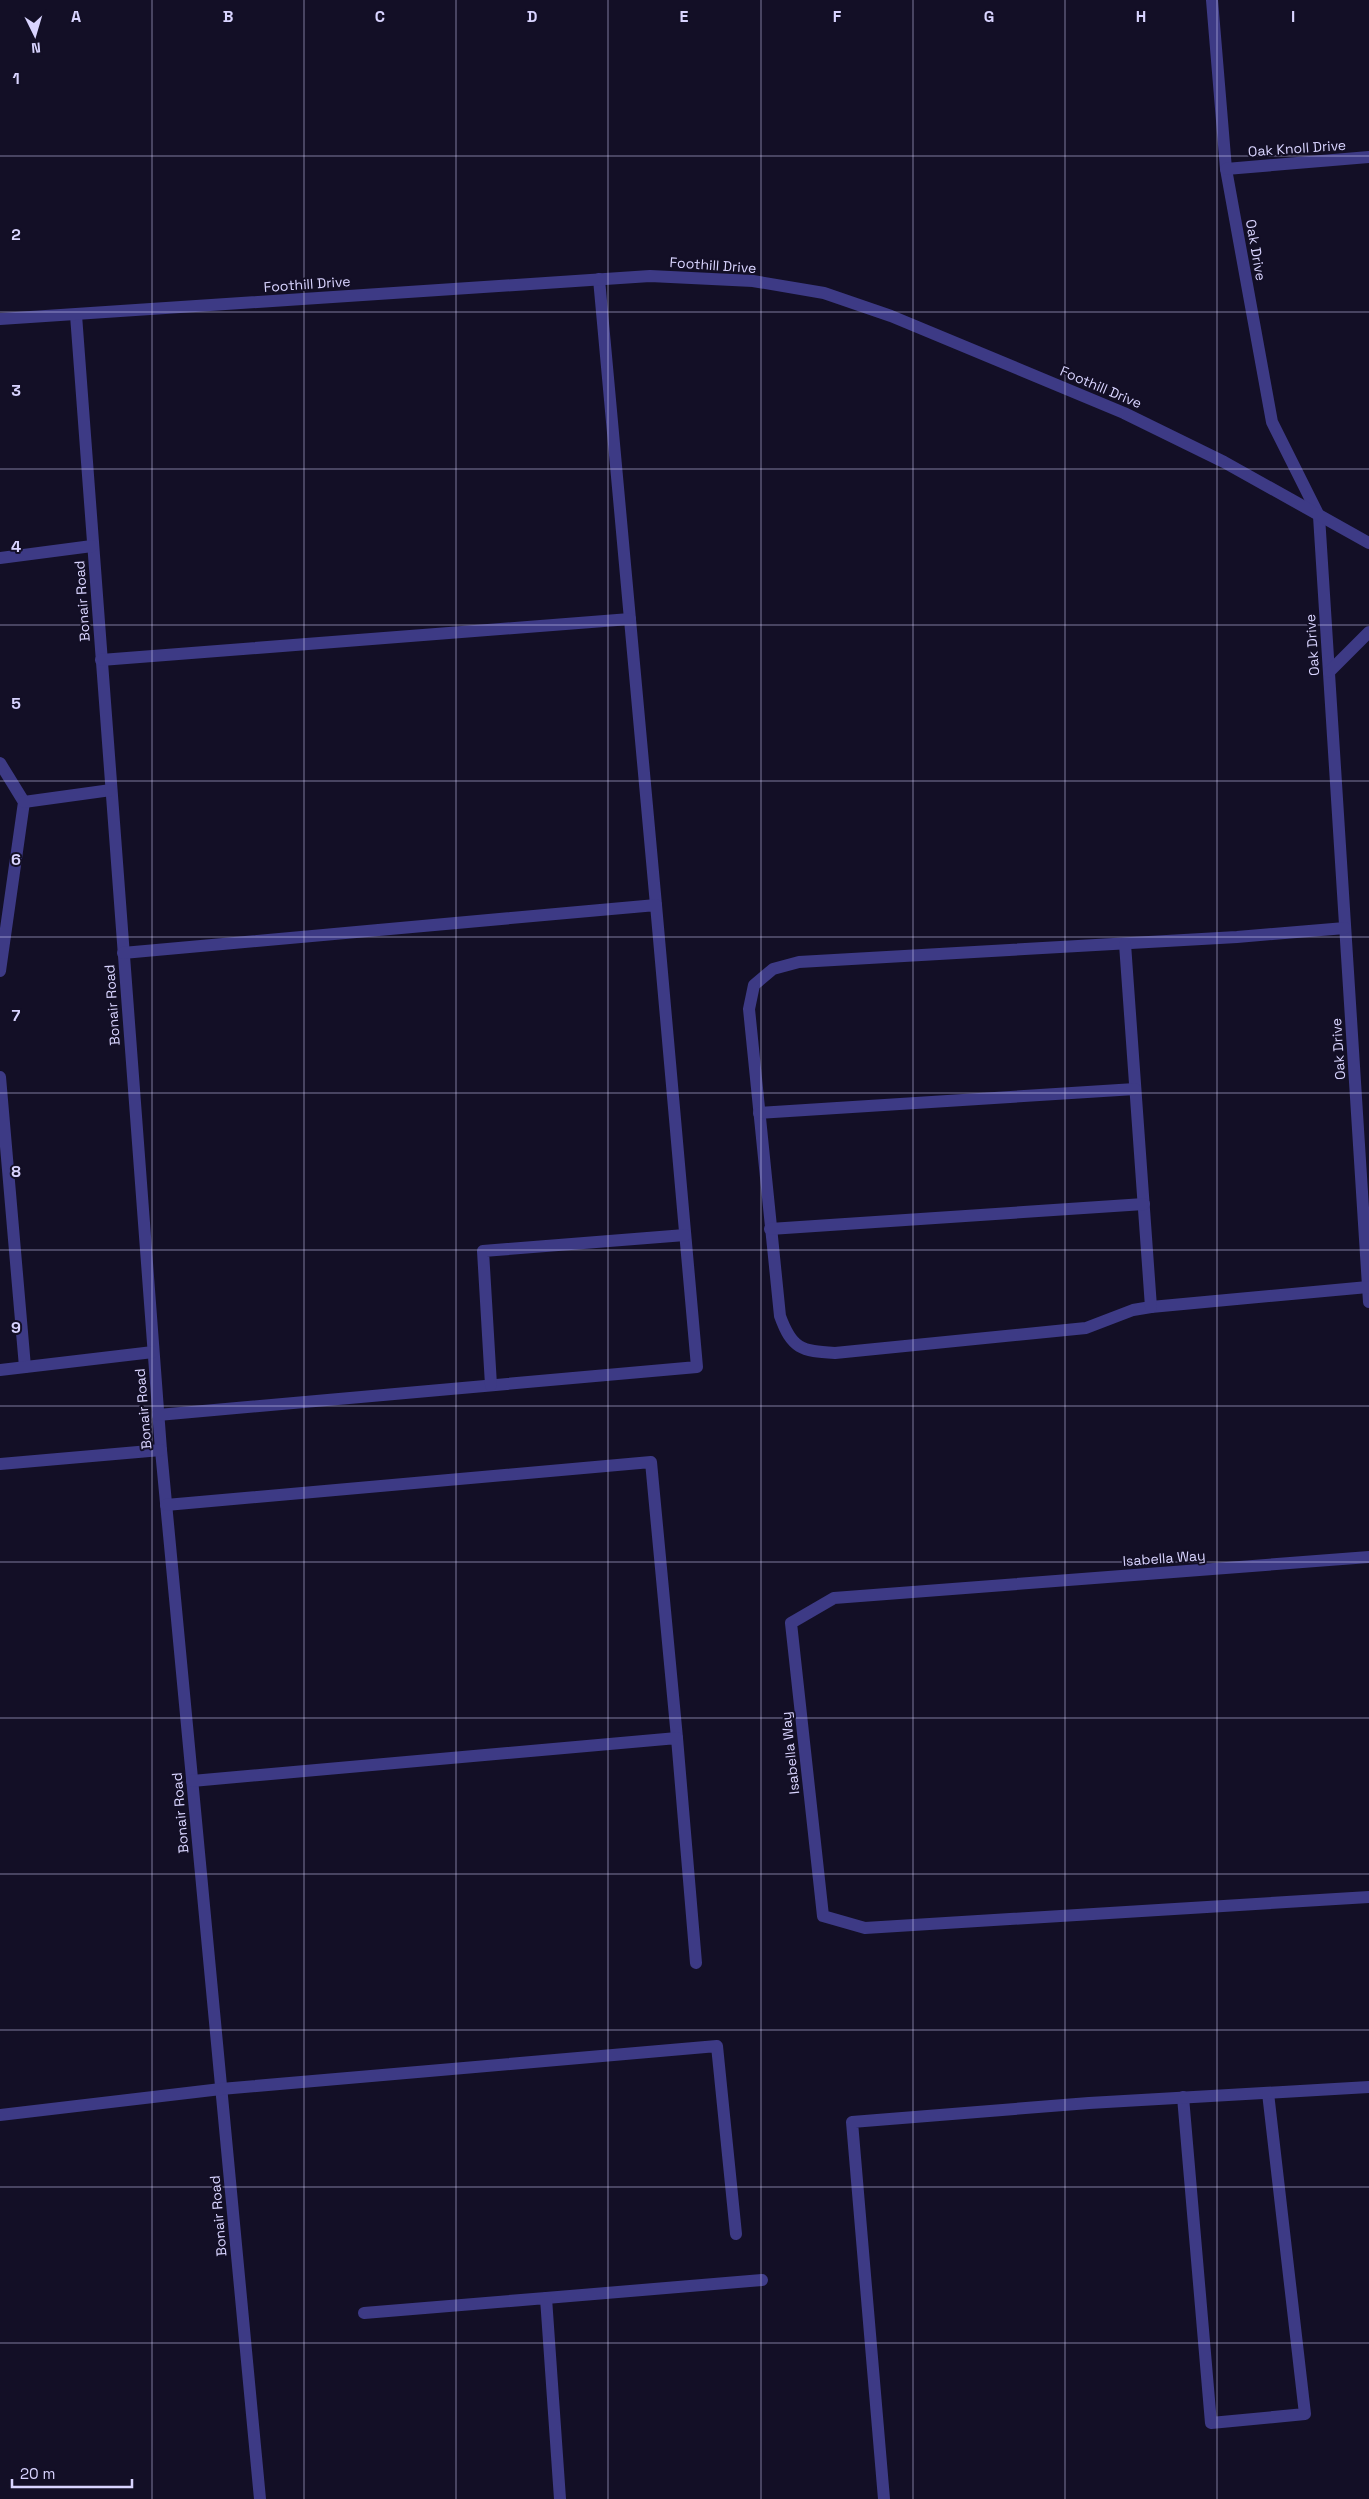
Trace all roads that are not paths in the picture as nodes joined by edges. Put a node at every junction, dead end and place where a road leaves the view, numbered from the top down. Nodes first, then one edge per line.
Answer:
1 (1212, 0) edge
2 (1369, 157) edge
3 (1226, 169) junction
4 (599, 280) junction
5 (76, 315) junction
6 (0, 319) edge
7 (1320, 516) junction
8 (1369, 543) edge
9 (92, 546) junction
10 (0, 558) edge
11 (630, 619) junction
12 (1369, 632) edge
13 (101, 660) junction
14 (1329, 672) junction
15 (0, 763) edge
16 (111, 790) junction
17 (24, 802) junction
18 (656, 906) junction
19 (1345, 928) junction
20 (1125, 944) junction
21 (124, 953) junction
22 (0, 970) edge
23 (0, 1077) edge
24 (1135, 1088) junction
25 (759, 1113) junction
26 (1365, 1173) edge
27 (1144, 1204) junction
28 (770, 1229) junction
29 (685, 1235) junction
30 (1368, 1287) edge
31 (1369, 1302) edge
32 (1152, 1307) junction
33 (153, 1352) junction
34 (25, 1367) junction
35 (0, 1370) edge
36 (491, 1385) junction
37 (158, 1415) junction
38 (161, 1450) junction
39 (0, 1464) edge
40 (166, 1506) junction
41 (1369, 1557) edge
42 (677, 1738) junction
43 (192, 1781) junction
44 (1369, 1897) edge
45 (696, 1963) dead end
46 (1369, 2087) edge
47 (221, 2089) junction
48 (1268, 2093) junction
49 (1183, 2098) junction
50 (0, 2115) edge
51 (736, 2234) dead end
52 (762, 2280) dead end
53 (546, 2298) junction
54 (364, 2313) dead end
55 (260, 2499) edge
56 (560, 2499) edge
57 (884, 2499) edge

1 - 3 street, Oak Drive
2 - 3 street, Oak Knoll Drive
3 - 7 street, Oak Drive
4 - 5 street, Foothill Drive
4 - 7 street, Foothill Drive
4 - 11 street
5 - 6 street, Foothill Drive
5 - 9 street, Bonair Road
7 - 8 street, Foothill Drive
7 - 14 street, Oak Drive
9 - 10 street
9 - 13 street, Bonair Road
11 - 13 street
11 - 18 street
12 - 14 street
13 - 16 street, Bonair Road
14 - 19 street, Oak Drive
15 - 17 street
16 - 17 street
16 - 21 street, Bonair Road
17 - 22 street
18 - 21 street
18 - 29 street
19 - 20 street
19 - 26 street, Oak Drive
20 - 24 street
20 - 25 street
21 - 33 street, Bonair Road
23 - 34 street
24 - 25 street
24 - 27 street
25 - 28 street
26 - 30 street, Oak Drive
27 - 28 street
27 - 32 street
28 - 32 street
29 - 36 street
29 - 36 street
30 - 31 street, Oak Drive
30 - 32 street
33 - 34 street
33 - 37 street, Bonair Road
34 - 35 street
36 - 37 street
37 - 38 street, Bonair Road
38 - 39 street
38 - 40 street, Bonair Road
40 - 42 street
40 - 43 street, Bonair Road
41 - 44 street, Isabella Way
42 - 43 street
42 - 45 street
43 - 47 street, Bonair Road
46 - 48 street
47 - 50 street
47 - 51 street
47 - 55 street, Bonair Road
48 - 49 street
48 - 49 street
49 - 57 street
52 - 53 street
53 - 54 street
53 - 56 street

